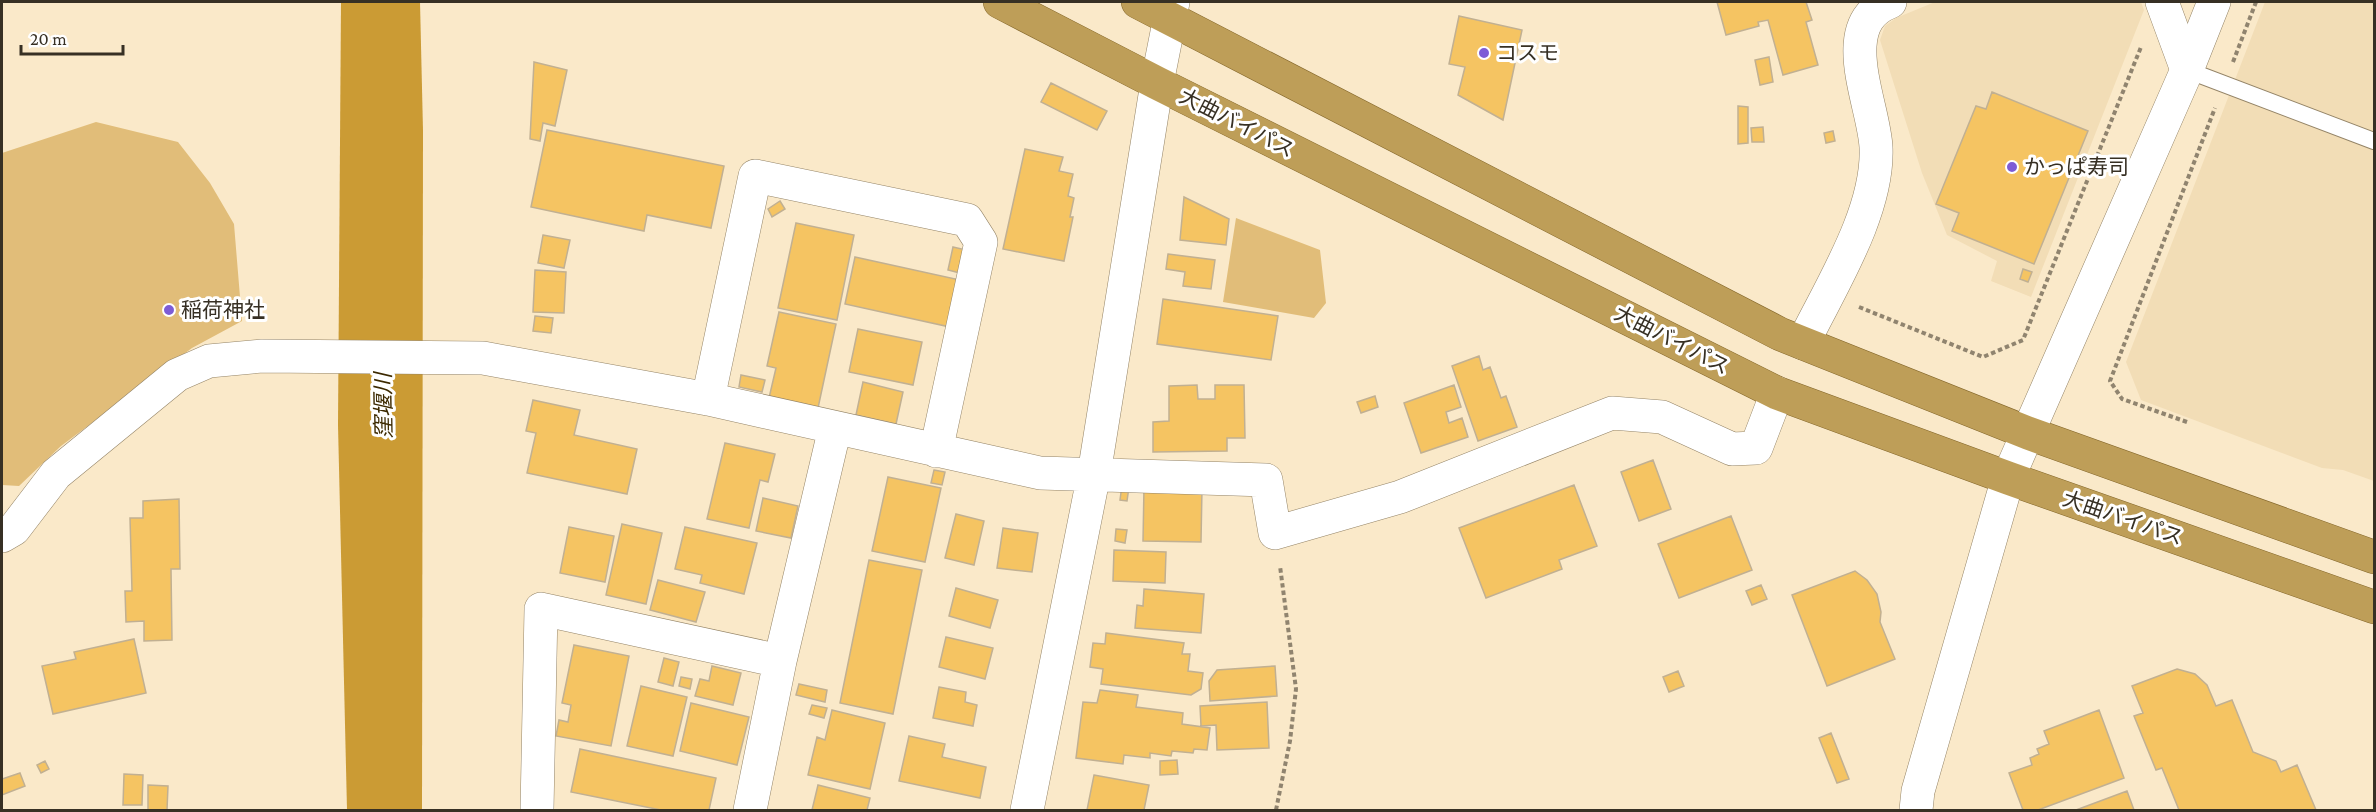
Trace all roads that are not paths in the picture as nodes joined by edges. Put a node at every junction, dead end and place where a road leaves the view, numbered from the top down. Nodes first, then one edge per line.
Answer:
1 (1000, 2) edge
2 (1138, 2) edge
3 (1890, 2) edge
4 (2162, 2) edge
5 (2214, 2) edge
6 (1171, 9) edge
7 (2187, 70) junction
8 (1157, 83) junction
9 (2374, 141) edge
10 (1803, 343) junction
11 (1777, 393) junction
12 (708, 399) junction
13 (835, 428) junction
14 (2028, 433) junction
15 (936, 451) junction
16 (1094, 474) junction
17 (2008, 478) junction
18 (2, 536) edge
19 (2374, 557) edge
20 (2374, 607) edge
21 (780, 661) junction
22 (537, 810) edge
23 (750, 810) edge
24 (1028, 810) edge
25 (1916, 810) edge

1 - 8 highway, 大曲バイパス
2 - 6 highway
3 - 10 street
4 - 7 street
5 - 7 street
6 - 8 street
6 - 10 highway
7 - 9 lane
7 - 14 street
8 - 11 highway, 大曲バイパス
8 - 16 street
10 - 14 highway
11 - 16 street
11 - 17 highway, 大曲バイパス
12 - 13 street
12 - 15 street
12 - 18 street
13 - 15 street
13 - 21 street
14 - 17 street
14 - 19 highway
15 - 16 street
16 - 24 street
17 - 20 highway, 大曲バイパス
17 - 25 street
21 - 22 street
21 - 23 street

